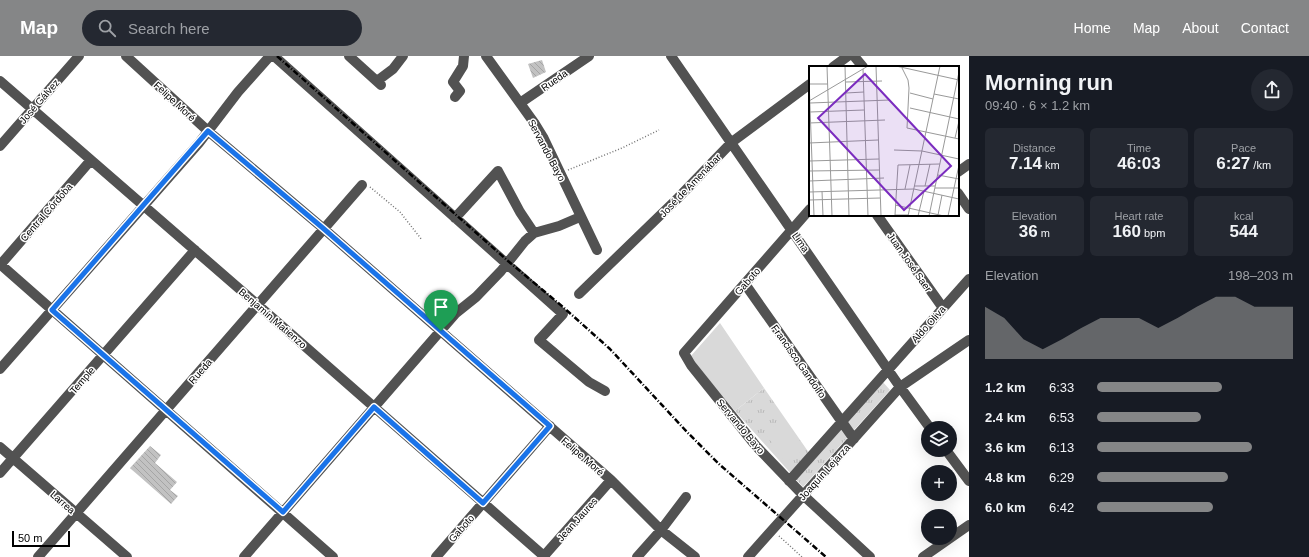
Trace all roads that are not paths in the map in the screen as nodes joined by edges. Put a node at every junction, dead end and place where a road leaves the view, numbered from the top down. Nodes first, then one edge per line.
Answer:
1 (79, 56) edge
2 (126, 56) edge
3 (270, 56) edge
4 (274, 56) edge
5 (350, 56) edge
6 (403, 56) edge
7 (464, 56) edge
8 (486, 56) edge
9 (588, 56) edge
10 (672, 56) edge
11 (848, 56) edge
12 (854, 56) edge
13 (834, 66) edge
14 (862, 66) edge
15 (0, 81) edge
16 (809, 85) edge
17 (456, 97) dead end
18 (520, 103) junction
19 (32, 109) junction
20 (208, 131) junction
21 (732, 142) junction
22 (0, 146) edge
23 (91, 160) junction
24 (969, 164) edge
25 (959, 171) edge
26 (362, 185) road end
27 (959, 194) edge
28 (143, 205) junction
29 (969, 209) edge
30 (809, 210) edge
31 (878, 216) edge
32 (580, 217) junction
33 (455, 218) junction
34 (324, 229) junction
35 (792, 230) junction
36 (534, 233) junction
37 (195, 250) junction
38 (597, 250) dead end
39 (506, 263) junction
40 (0, 264) edge
41 (969, 279) edge
42 (744, 284) junction
43 (579, 294) dead end
44 (258, 305) junction
45 (943, 308) junction
46 (52, 310) junction
47 (441, 331) junction
48 (968, 343) edge
49 (684, 353) joint
50 (104, 355) junction
51 (0, 369) edge
52 (888, 369) junction
53 (900, 386) junction
54 (605, 391) dead end
55 (374, 407) junction
56 (166, 410) junction
57 (842, 421) junction
58 (925, 421) edge
59 (550, 426) junction
60 (854, 439) junction
61 (0, 447) edge
62 (951, 457) edge
63 (13, 458) junction
64 (0, 473) edge
65 (611, 480) junction
66 (789, 481) junction
67 (969, 481) edge
68 (803, 495) junction
69 (686, 497) dead end
70 (483, 503) junction
71 (283, 512) junction
72 (77, 513) junction
73 (969, 525) edge
74 (661, 530) junction
75 (38, 557) edge
76 (126, 557) edge
77 (244, 557) edge
78 (333, 557) edge
79 (436, 557) edge
80 (544, 557) edge
81 (636, 557) edge
82 (695, 557) edge
83 (748, 557) edge
84 (870, 557) edge
85 (923, 557) edge

1 - 19 street, José Gálvez
2 - 20 street, Felipe Moré
3 - 20 street
4 - 33 street
5 - 6 street
7 - 17 street
8 - 18 street, Servando Bayo
9 - 18 street, Rueda
10 - 21 street, Lima
11 - 13 street
12 - 14 street
15 - 19 street, Benjamín Matienzo
16 - 21 street, José de Amenábar
18 - 32 street, Servando Bayo
19 - 22 street, José Gálvez
19 - 23 street, Benjamín Matienzo
20 - 28 street
20 - 34 street, Felipe Moré
21 - 35 street, Lima
21 - 43 street, José de Amenábar
23 - 28 street, Benjamín Matienzo
23 - 40 street, Central Córdoba
24 - 25 street
26 - 34 street, Rueda
27 - 29 street
28 - 37 street, Benjamín Matienzo
28 - 46 street
30 - 35 street, Gaboto
31 - 45 street, Juan José Saer
32 - 36 street
32 - 38 street, Servando Bayo
33 - 36 street
33 - 39 street
34 - 44 street, Rueda
34 - 47 street, Felipe Moré
35 - 42 street, Gaboto
35 - 52 street, Lima
36 - 39 street
37 - 44 street, Benjamín Matienzo
37 - 50 street, Temple
39 - 47 street
39 - 54 street
40 - 46 street
41 - 45 street, Aldo Oliva
42 - 49 street, Gaboto
42 - 57 street, Francisco Gandolfo
44 - 55 street, Benjamín Matienzo
44 - 56 street, Rueda
45 - 52 street, Aldo Oliva
46 - 50 street
46 - 51 street
47 - 55 street
47 - 59 street, Felipe Moré
48 - 53 street, Joaquín Lejarza
49 - 66 street, Servando Bayo
50 - 56 street
50 - 63 street, Temple
52 - 53 street, Lima
52 - 57 street, Aldo Oliva
53 - 58 street, Lima
53 - 60 street, Joaquín Lejarza
55 - 70 street, Benjamín Matienzo
55 - 71 street
56 - 71 street
56 - 72 street, Rueda
57 - 60 street, Francisco Gandolfo
57 - 66 street, Aldo Oliva
59 - 65 street, Felipe Moré
59 - 70 street, Gaboto
60 - 68 street, Joaquín Lejarza
61 - 63 street, Larrea
62 - 67 street
63 - 64 street, Temple
63 - 72 street, Larrea
65 - 74 street, Felipe Moré
65 - 80 street, Jean Jaures
66 - 68 street, Servando Bayo
68 - 83 street, Joaquín Lejarza
68 - 84 street, Servando Bayo
69 - 74 street
70 - 79 street, Gaboto
70 - 80 street, Benjamín Matienzo
71 - 77 street
71 - 78 street
72 - 75 street, Rueda
72 - 76 street, Larrea
73 - 85 street
74 - 81 street
74 - 82 street, Felipe Moré

